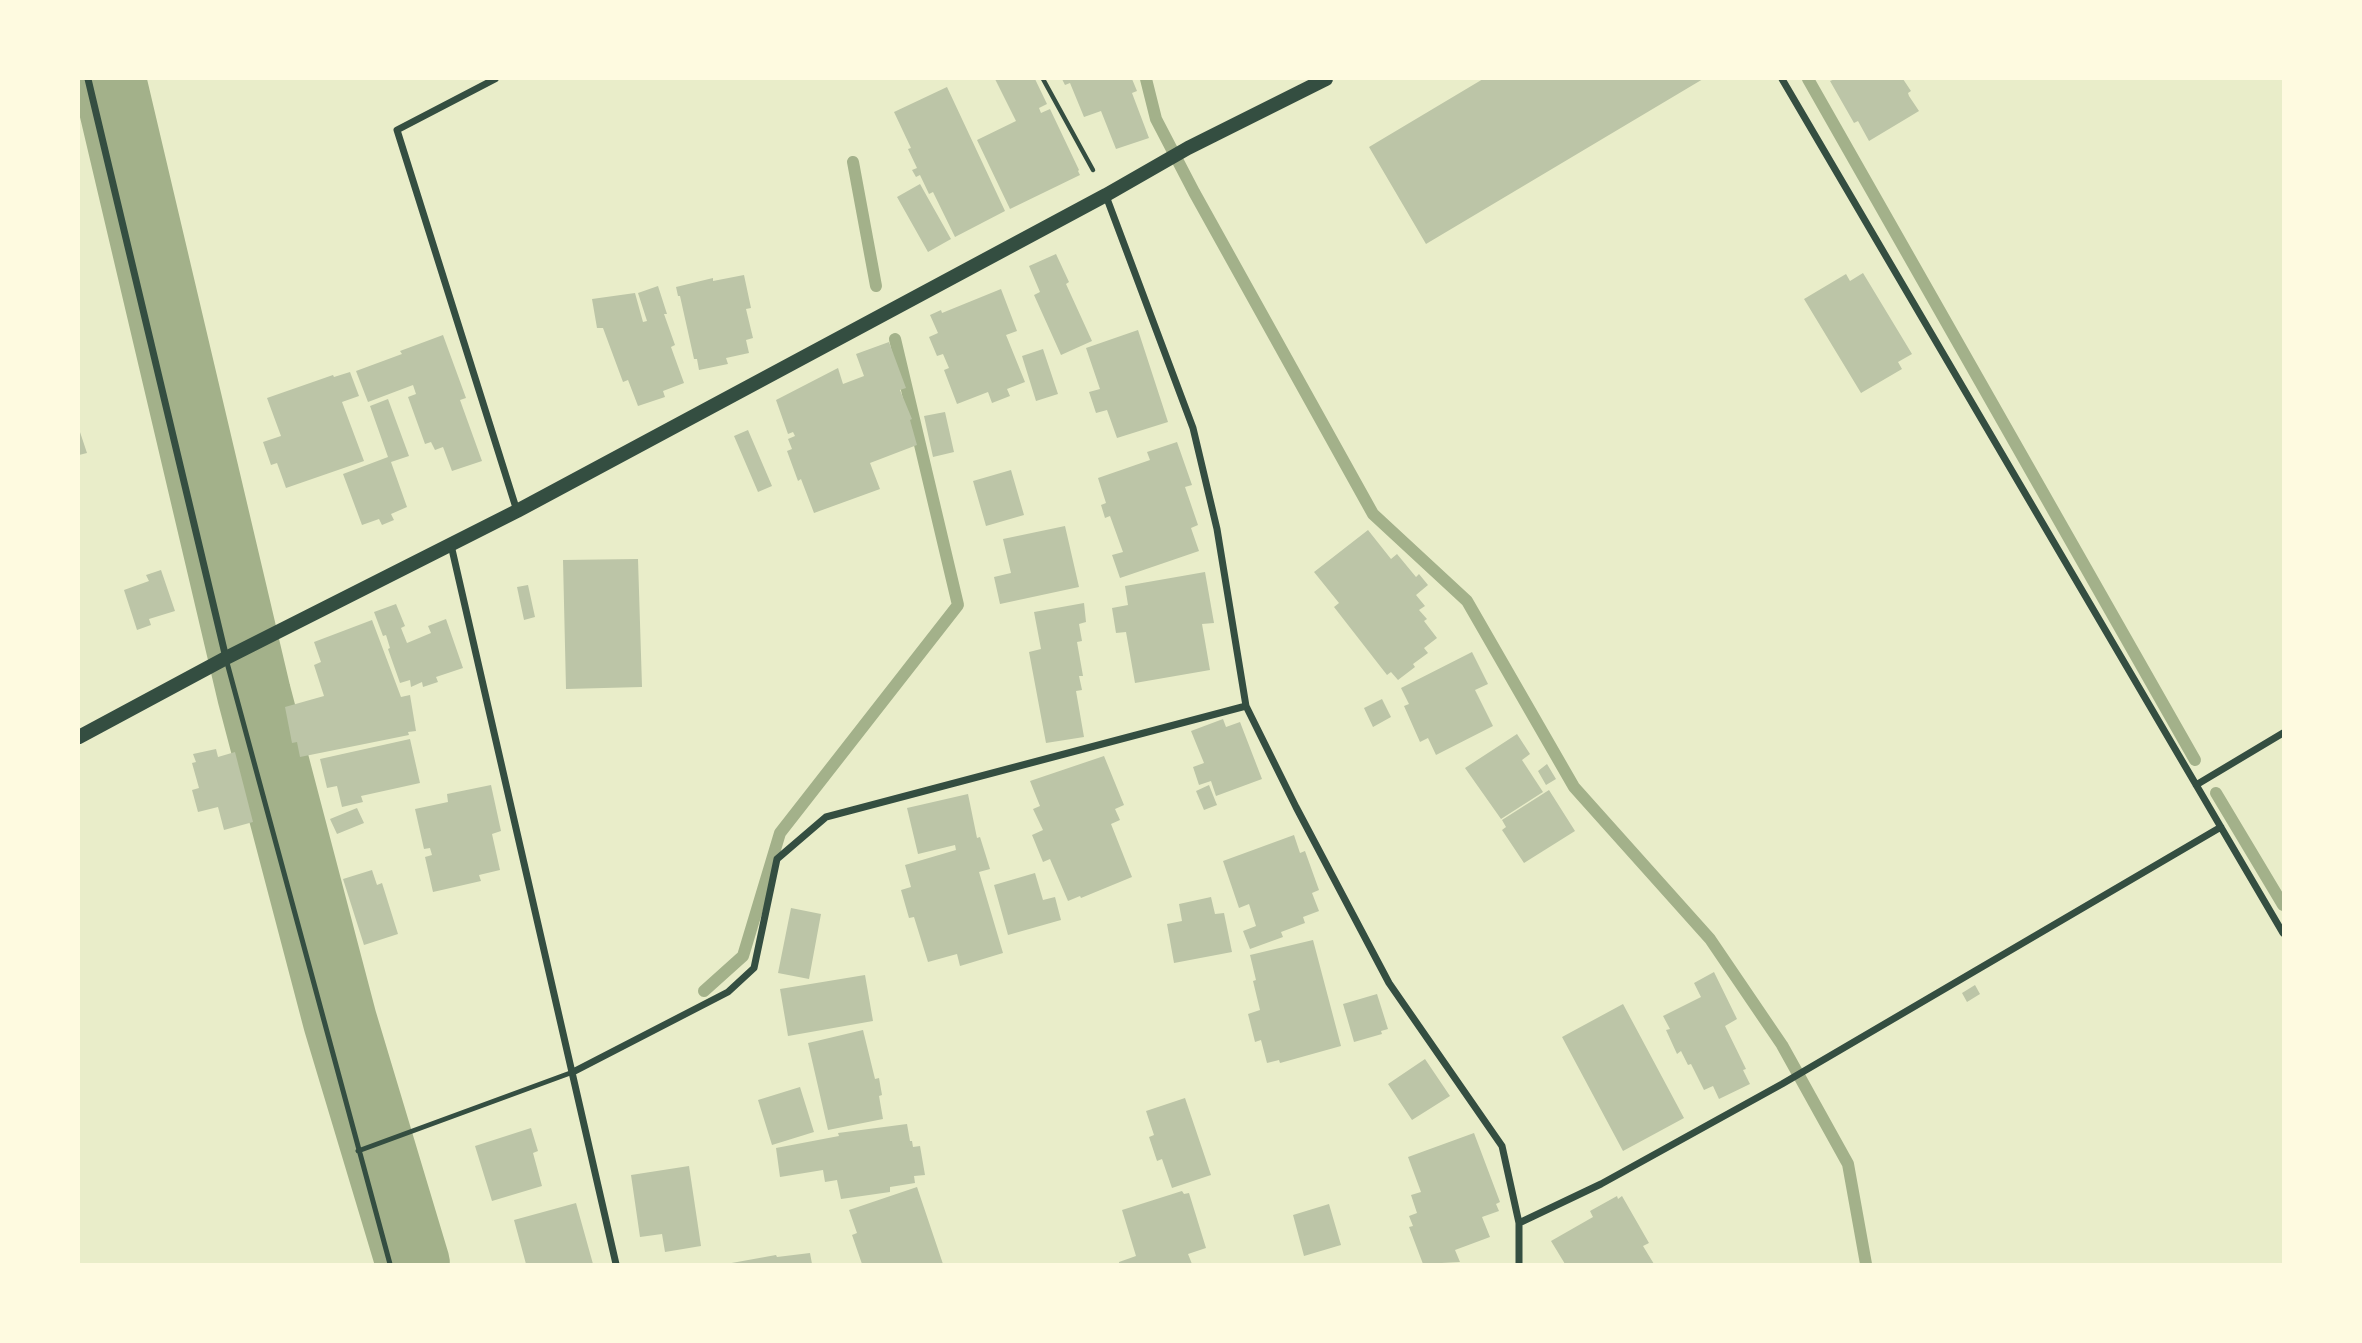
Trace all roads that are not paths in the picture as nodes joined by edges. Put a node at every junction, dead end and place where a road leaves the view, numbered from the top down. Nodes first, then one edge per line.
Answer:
1 (88, 79) edge
2 (495, 79) edge
3 (1326, 79) edge
4 (1782, 79) edge
5 (1106, 195) junction
6 (516, 511) junction
7 (451, 545) junction
8 (226, 658) junction
9 (1247, 706) junction
10 (2283, 733) edge
11 (79, 737) edge
12 (2196, 785) junction
13 (2221, 827) junction
14 (2283, 933) edge
15 (573, 1072) junction
16 (358, 1150) junction
17 (1519, 1223) junction
18 (390, 1264) edge
19 (616, 1264) edge
20 (1519, 1264) edge

1 - 8 street
2 - 6 street
3 - 5 main road
4 - 12 street
5 - 6 main road
5 - 9 street
6 - 7 main road
7 - 8 main road
7 - 15 street
8 - 11 main road
8 - 16 lane
9 - 15 street
9 - 17 street
10 - 12 street
12 - 13 street
13 - 14 street
13 - 17 street
15 - 16 lane
15 - 19 street
16 - 18 lane
17 - 20 street

